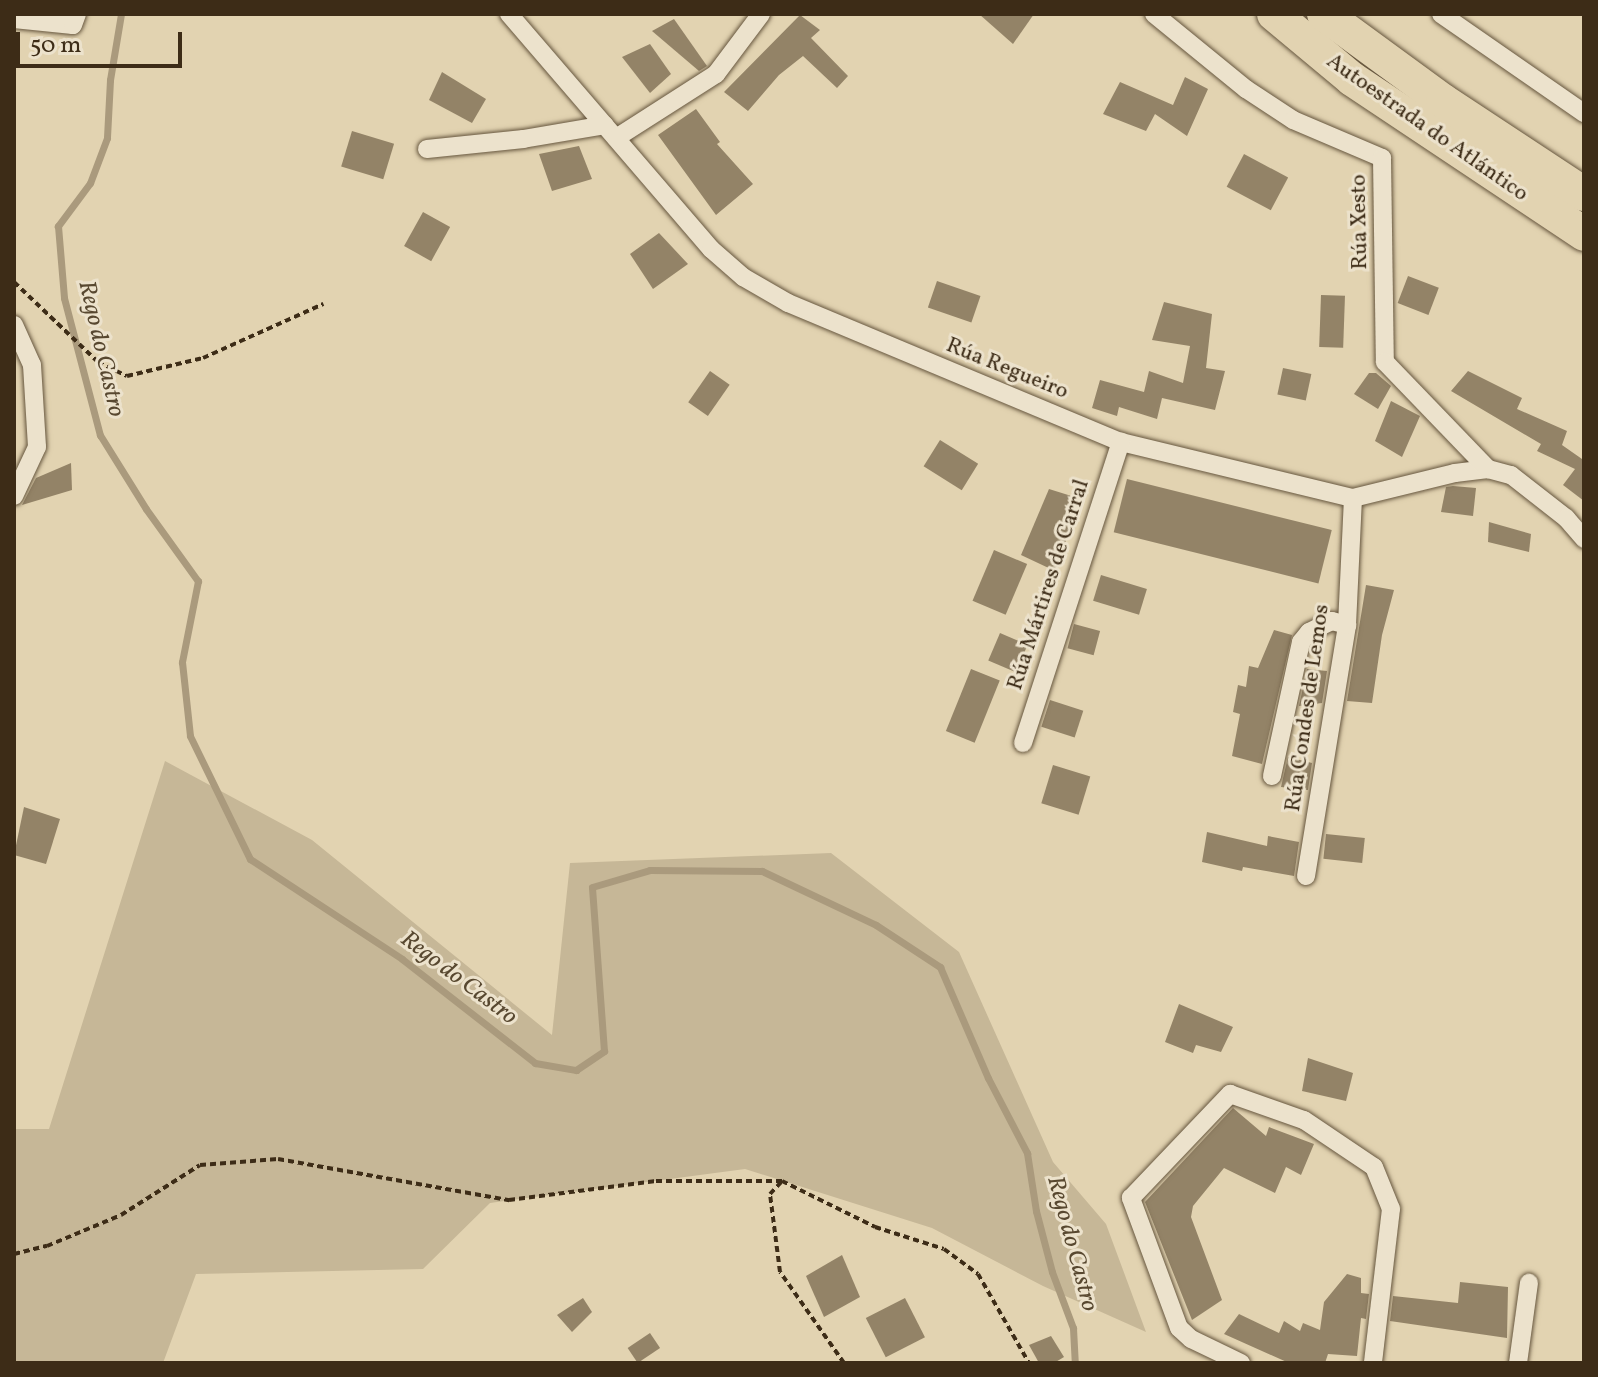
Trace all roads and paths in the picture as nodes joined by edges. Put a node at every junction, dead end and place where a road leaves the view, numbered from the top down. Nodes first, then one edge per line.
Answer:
1 (77, 14) edge
2 (509, 14) edge
3 (761, 14) edge
4 (1154, 14) edge
5 (1274, 14) edge
6 (1324, 14) edge
7 (1441, 14) edge
8 (14, 19) edge
9 (1584, 113) edge
10 (611, 131) junction
11 (427, 149) dead end
12 (1584, 194) edge
13 (1584, 234) edge
14 (14, 282) edge
15 (323, 304) dead end
16 (14, 325) edge
17 (23, 361) edge
18 (1121, 442) junction
19 (1488, 469) junction
20 (14, 496) edge
21 (1353, 498) junction
22 (1584, 539) edge
23 (1347, 625) junction
24 (1023, 743) dead end
25 (1272, 776) dead end
26 (1306, 876) dead end
27 (782, 1181) junction
28 (14, 1254) edge
29 (1529, 1283) dead end
30 (844, 1363) edge
31 (1029, 1363) edge
32 (1241, 1363) edge
33 (1373, 1363) edge
34 (1518, 1363) edge

1 - 8 street
2 - 10 street, Rúa Regueiro
3 - 10 street
4 - 19 street, Rúa Xesto
5 - 13 highway, Autoestrada do Atlántico
6 - 12 highway, Autoestrada do Atlántico
7 - 9 street
10 - 11 street
10 - 18 street, Rúa Regueiro
14 - 15 path
16 - 17 street
17 - 20 street
18 - 21 street, Rúa Regueiro
18 - 24 street, Rúa Mártires de Carral
19 - 21 street, Rúa Regueiro
19 - 22 street
21 - 23 street, Rúa Condes de Lemos
23 - 25 street
23 - 26 street, Rúa Condes de Lemos
27 - 28 path
27 - 30 path
27 - 31 path
29 - 34 street
32 - 33 street

